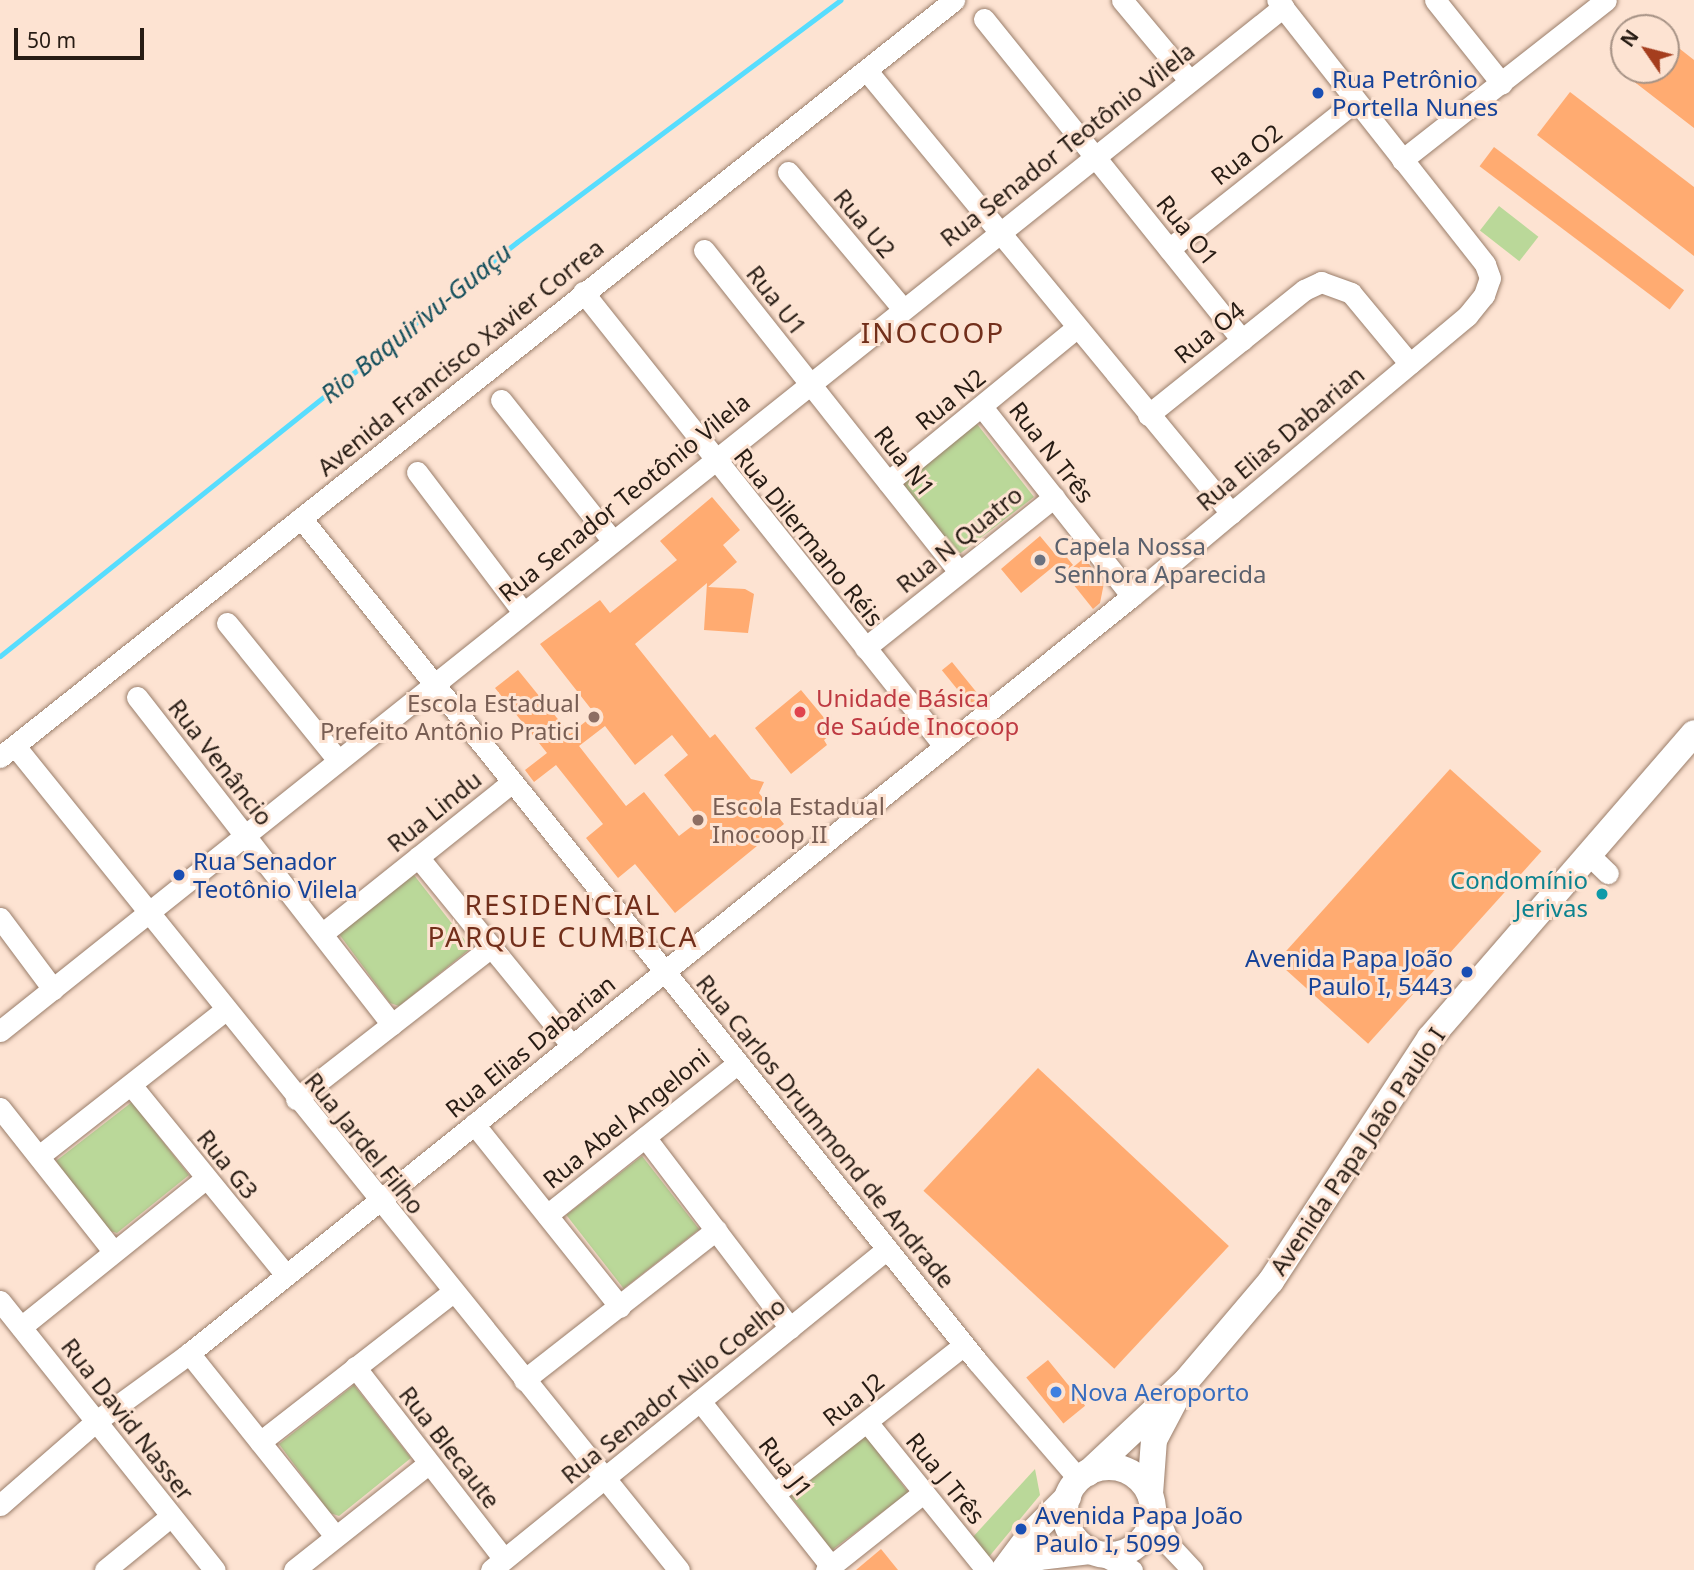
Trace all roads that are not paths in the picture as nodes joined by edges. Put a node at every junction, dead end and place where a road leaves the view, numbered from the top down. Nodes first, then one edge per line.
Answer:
1 (954, 0) edge
2 (1122, 0) edge
3 (1435, 0) edge
4 (1606, 0) edge
5 (1280, 4) edge
6 (1583, 7) edge
7 (985, 19) dead end
8 (867, 71) junction
9 (1189, 80) junction
10 (1502, 84) junction
11 (1356, 102) junction
12 (1093, 154) junction
13 (1402, 160) junction
14 (788, 172) dead end
15 (1001, 231) junction
16 (1169, 249) junction
17 (704, 250) dead end
18 (583, 292) junction
19 (902, 308) junction
20 (1076, 328) junction
21 (1242, 340) junction
22 (1410, 364) junction
23 (809, 383) junction
24 (501, 400) dead end
25 (982, 407) junction
26 (1147, 415) junction
27 (713, 459) junction
28 (417, 472) dead end
29 (888, 482) junction
30 (1054, 497) junction
31 (1231, 513) junction
32 (300, 518) junction
33 (612, 540) junction
34 (960, 572) junction
35 (1132, 596) junction
36 (523, 612) junction
37 (227, 623) dead end
38 (865, 648) junction
39 (434, 683) junction
40 (137, 697) dead end
41 (1694, 733) edge
42 (944, 747) junction
43 (7, 752) edge
44 (338, 760) junction
45 (512, 782) junction
46 (244, 835) junction
47 (1587, 853) junction
48 (418, 857) junction
49 (1608, 873) dead end
50 (146, 914) junction
51 (0, 918) edge
52 (323, 933) junction
53 (491, 947) junction
54 (664, 972) junction
55 (53, 989) junction
56 (225, 1010) junction
57 (392, 1024) junction
58 (0, 1031) edge
59 (572, 1046) junction
60 (738, 1063) junction
61 (131, 1085) junction
62 (296, 1099) junction
63 (0, 1108) edge
64 (474, 1124) junction
65 (645, 1137) junction
66 (39, 1156) junction
67 (205, 1179) junction
68 (379, 1201) junction
69 (547, 1215) junction
70 (716, 1230) junction
71 (887, 1249) junction
72 (113, 1251) junction
73 (286, 1275) junction
74 (453, 1292) junction
75 (0, 1301) edge
76 (620, 1307) junction
77 (21, 1327) junction
78 (790, 1328) junction
79 (964, 1345) junction
80 (189, 1353) junction
81 (355, 1367) junction
82 (524, 1380) junction
83 (1187, 1380) junction
84 (700, 1401) junction
85 (95, 1422) junction
86 (867, 1422) junction
87 (260, 1441) junction
88 (429, 1463) junction
89 (605, 1479) junction
90 (1078, 1483) junction
91 (924, 1492) junction
92 (774, 1494) junction
93 (1151, 1499) junction
94 (0, 1504) edge
95 (171, 1516) junction
96 (335, 1536) junction
97 (1095, 1552) junction
98 (497, 1565) edge
99 (828, 1568) edge
100 (994, 1568) edge
101 (105, 1570) edge
102 (215, 1570) edge
103 (294, 1570) edge
104 (679, 1570) edge
105 (1010, 1570) edge
106 (1132, 1570) edge
107 (1192, 1570) edge

1 - 8 street, Avenida Francisco Xavier Correa
2 - 9 street
3 - 10 street
4 - 6 street
5 - 9 street, Rua Senador Teotônio Vilela
5 - 11 street
6 - 10 street
7 - 12 street, Rua O1
8 - 15 street
8 - 18 street, Avenida Francisco Xavier Correa
9 - 12 street, Rua Senador Teotônio Vilela
10 - 13 street
11 - 13 street
11 - 16 street, Rua O2
12 - 15 street, Rua Senador Teotônio Vilela
12 - 16 street, Rua O1
13 - 22 street, Rua Elias Dabarian
14 - 19 street, Rua U2
15 - 19 street, Rua Senador Teotônio Vilela
15 - 20 street
16 - 21 street, Rua O1
17 - 23 street, Rua U1
18 - 27 street, Rua Dilermano Réis
18 - 32 street, Avenida Francisco Xavier Correa
19 - 23 street, Rua Senador Teotônio Vilela
20 - 25 street, Rua N2
20 - 26 street
21 - 22 street, Rua O4
21 - 26 street, Rua O4
22 - 31 street, Rua Elias Dabarian
23 - 27 street, Rua Senador Teotônio Vilela
23 - 29 street, Rua N1
24 - 33 street
25 - 29 street, Rua N2
25 - 30 street, Rua N Três
26 - 31 street
27 - 33 street, Rua Senador Teotônio Vilela
27 - 38 street, Rua Dilermano Réis
28 - 36 street
29 - 34 street, Rua N1
30 - 34 street, Rua N Quatro
30 - 35 street, Rua N Três
31 - 35 street, Rua Elias Dabarian
32 - 39 street, Rua Carlos Drummond de Andrade
32 - 43 street, Avenida Francisco Xavier Correa
33 - 36 street, Rua Senador Teotônio Vilela
34 - 38 street, Rua N Quatro
35 - 42 street, Rua Elias Dabarian
36 - 39 street, Rua Senador Teotônio Vilela
37 - 44 street
38 - 42 street, Rua Dilermano Réis
39 - 44 street, Rua Senador Teotônio Vilela
39 - 45 street, Rua Carlos Drummond de Andrade
40 - 46 street, Rua Venâncio
41 - 47 main road, Avenida Papa João Paulo I
42 - 54 street, Rua Elias Dabarian
43 - 50 street, Rua Jardel Filho
44 - 46 street, Rua Senador Teotônio Vilela
45 - 48 street, Rua Lindu
45 - 54 street, Rua Carlos Drummond de Andrade
46 - 50 street, Rua Senador Teotônio Vilela
46 - 52 street, Rua Venâncio
47 - 49 street
47 - 83 main road, Avenida Papa João Paulo I
48 - 52 street, Rua Lindu
48 - 53 street
50 - 55 street, Rua Senador Teotônio Vilela
50 - 56 street, Rua Jardel Filho
51 - 55 street
52 - 57 street, Rua Venâncio
53 - 57 street
53 - 59 street
54 - 59 street, Rua Elias Dabarian
54 - 60 street, Rua Carlos Drummond de Andrade
55 - 58 street, Rua Senador Teotônio Vilela
56 - 61 street
56 - 62 street, Rua Jardel Filho
57 - 62 street
59 - 64 street, Rua Elias Dabarian
60 - 65 street, Rua Abel Angeloni
60 - 71 street, Rua Carlos Drummond de Andrade
61 - 66 street
61 - 67 street, Rua G3
62 - 68 street, Rua Jardel Filho
63 - 66 street
64 - 68 street, Rua Elias Dabarian
64 - 69 street
65 - 69 street, Rua Abel Angeloni
65 - 70 street
66 - 72 street
67 - 72 street
67 - 73 street, Rua G3
68 - 73 street, Rua Elias Dabarian
68 - 74 street, Rua Jardel Filho
69 - 76 street
70 - 76 street
70 - 78 street
71 - 78 street, Rua Senador Nilo Coelho
71 - 79 street, Rua Carlos Drummond de Andrade
72 - 77 street
73 - 80 street, Rua Elias Dabarian
74 - 81 street
74 - 82 street, Rua Jardel Filho
75 - 77 street, Rua David Nasser
76 - 82 street
77 - 85 street, Rua David Nasser
78 - 84 street, Rua Senador Nilo Coelho
79 - 86 street, Rua J2
79 - 90 street, Rua Carlos Drummond de Andrade
80 - 85 street, Rua Elias Dabarian
80 - 87 street
81 - 87 street
81 - 88 street, Rua Blecaute
82 - 89 street, Rua Jardel Filho
83 - 90 main road, Avenida Papa João Paulo I
83 - 93 main road, Avenida Papa João Paulo I
84 - 89 street, Rua Senador Nilo Coelho
84 - 92 street, Rua J1
85 - 94 street, Rua Elias Dabarian
85 - 95 street, Rua David Nasser
86 - 91 street, Rua J Três
86 - 92 street, Rua J2
87 - 96 street
88 - 96 street
88 - 98 street, Rua Blecaute
89 - 98 street, Rua Senador Nilo Coelho
89 - 104 street, Rua Jardel Filho
90 - 93 main road
90 - 97 main road
90 - 100 main road, Avenida Papa João Paulo I
91 - 99 street
91 - 100 street, Rua J Três
92 - 99 street, Rua J1
93 - 97 main road
93 - 107 street
95 - 101 street
95 - 102 street, Rua David Nasser
96 - 103 street
97 - 105 main road
97 - 106 street

